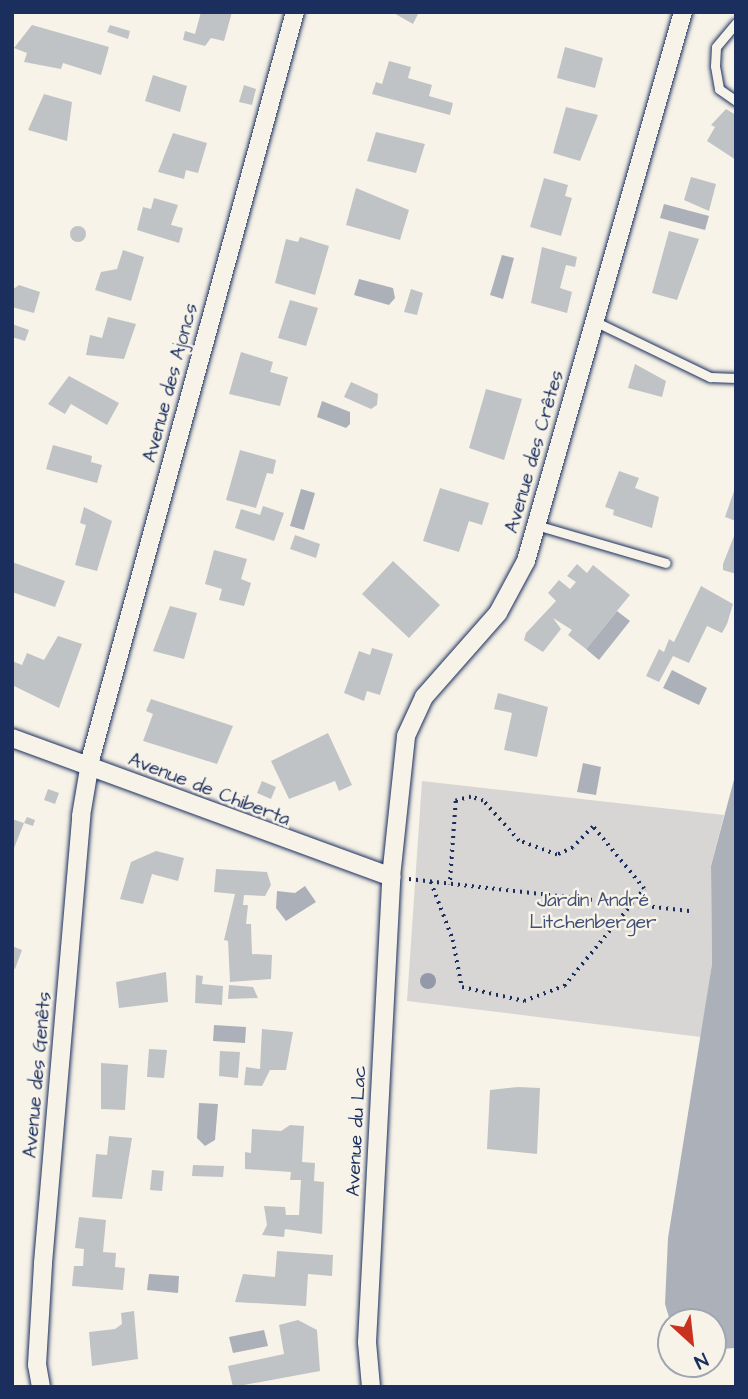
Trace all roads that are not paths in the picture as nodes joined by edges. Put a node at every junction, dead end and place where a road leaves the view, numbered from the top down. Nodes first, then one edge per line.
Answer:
1 (295, 12) edge
2 (683, 12) edge
3 (736, 23) edge
4 (736, 101) edge
5 (594, 321) junction
6 (736, 378) edge
7 (536, 525) junction
8 (666, 563) dead end
9 (12, 738) edge
10 (91, 766) junction
11 (391, 877) junction
12 (41, 1387) edge
13 (371, 1387) edge

1 - 10 street, Avenue des Ajoncs
2 - 5 street, Avenue des Crêtes
3 - 4 lane
5 - 6 lane
5 - 7 street, Avenue des Crêtes
7 - 8 lane
7 - 11 street, Avenue des Crêtes
9 - 10 street, Avenue de Chiberta
10 - 11 street, Avenue de Chiberta
10 - 12 street, Avenue des Genêts
11 - 13 street, Avenue du Lac

